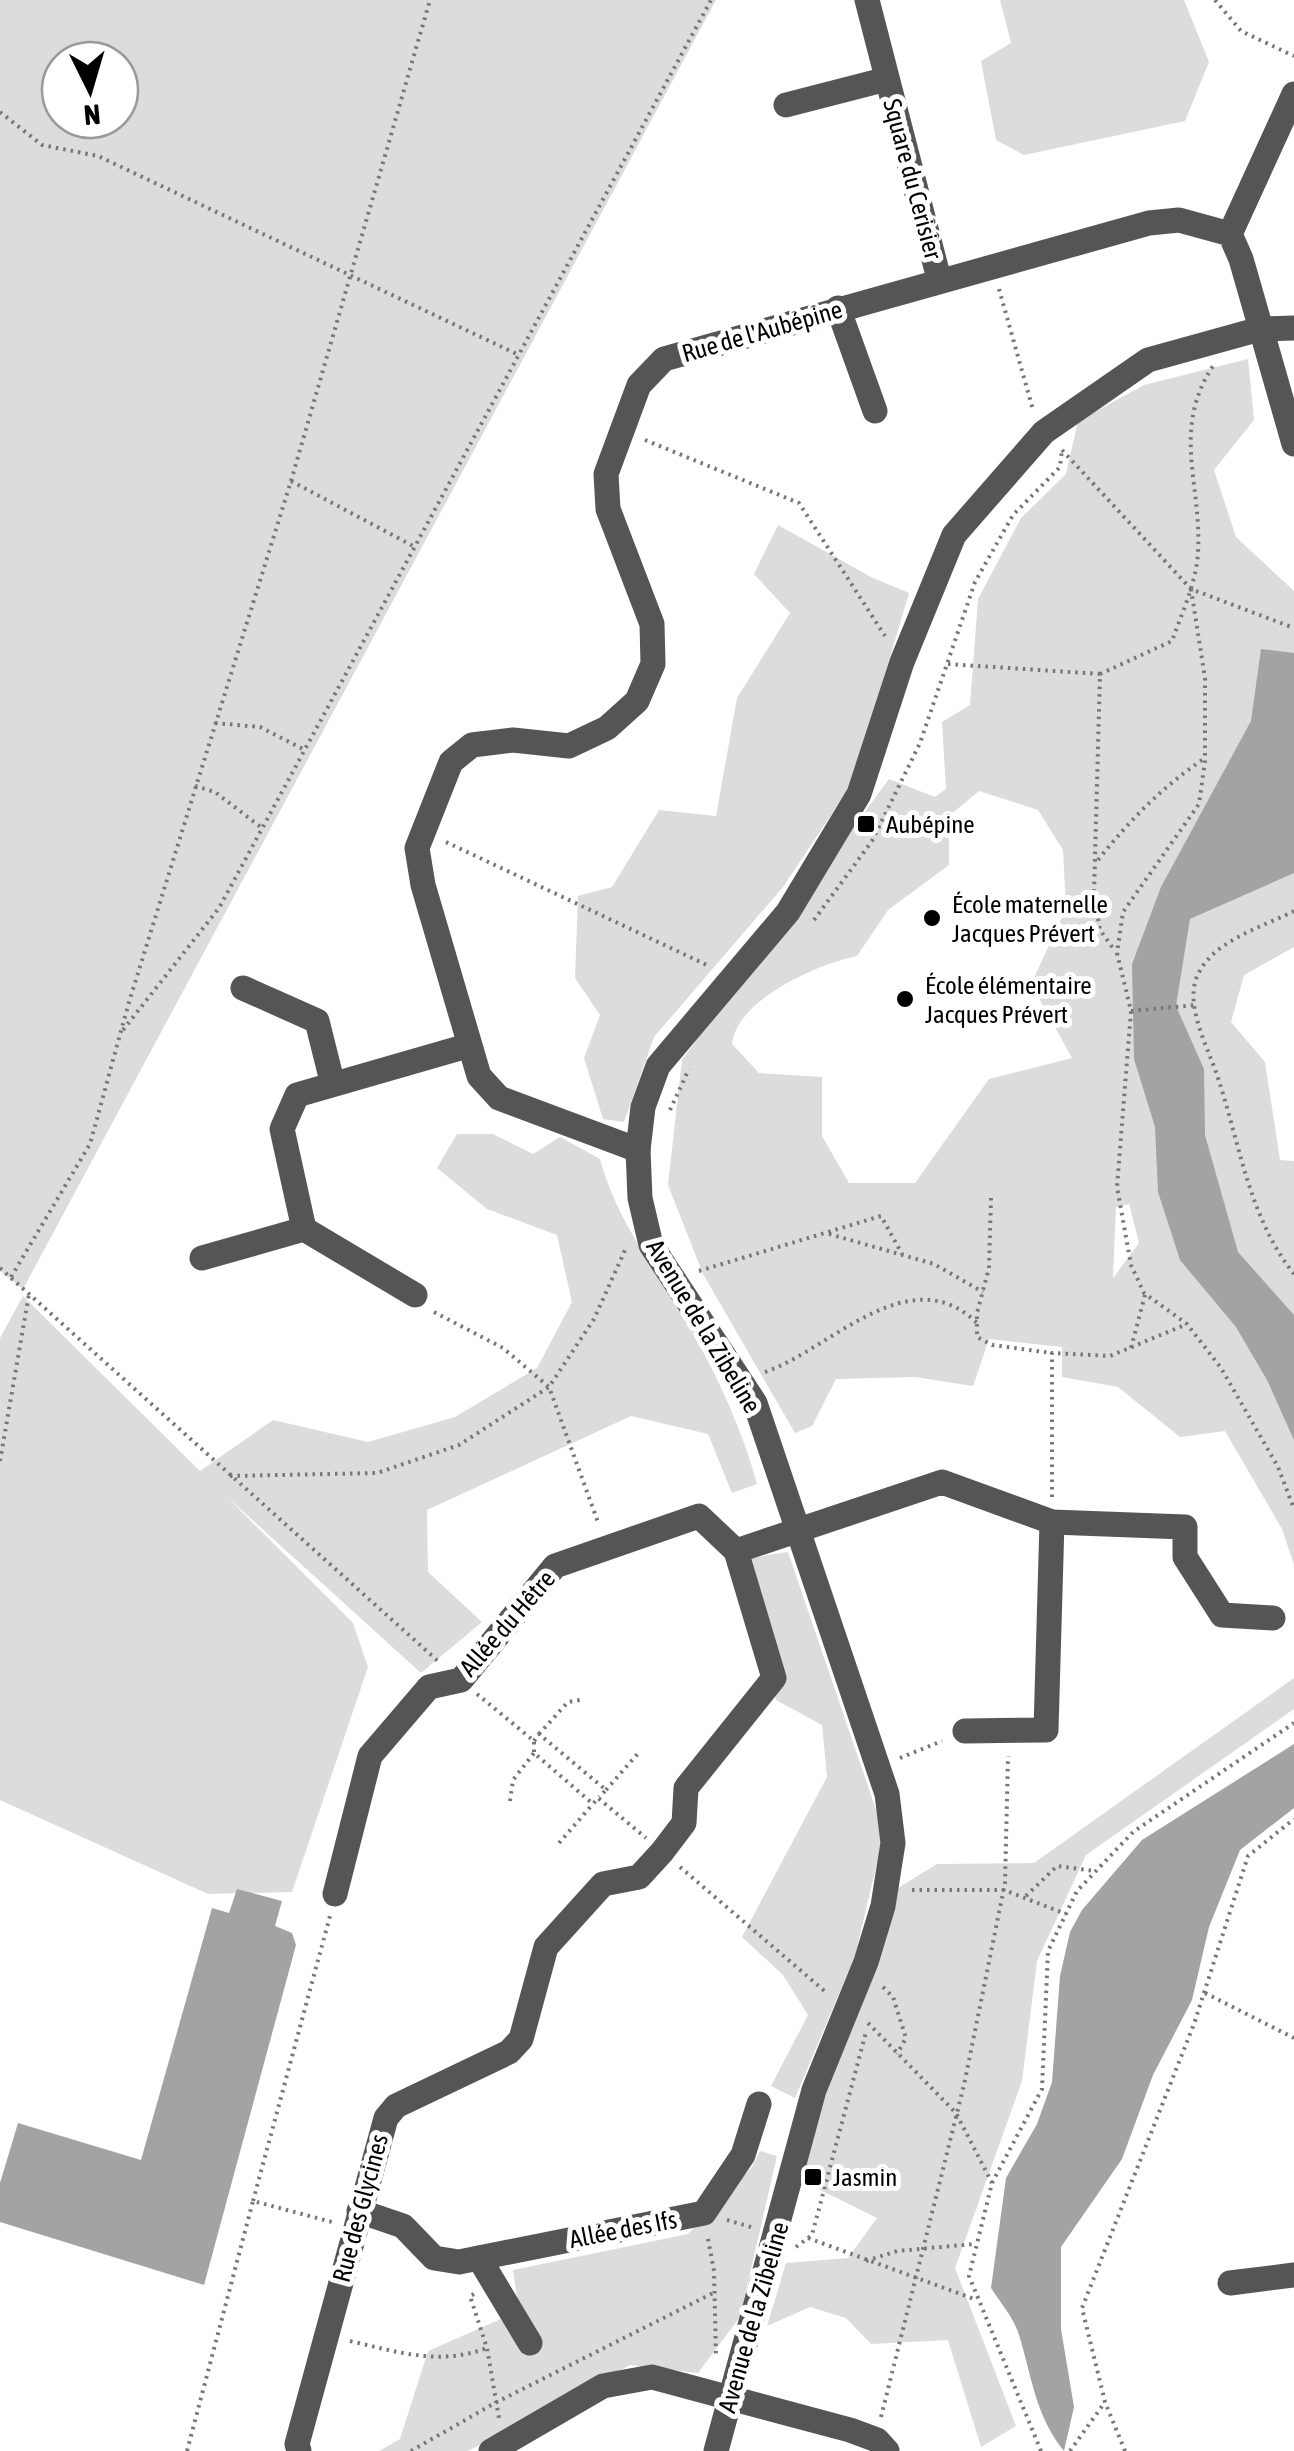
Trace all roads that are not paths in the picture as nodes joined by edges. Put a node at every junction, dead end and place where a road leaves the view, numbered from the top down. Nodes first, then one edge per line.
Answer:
1 (867, 0) edge
2 (887, 78) junction
3 (1294, 94) edge
4 (786, 105) dead end
5 (1230, 234) junction
6 (940, 279) junction
7 (838, 308) junction
8 (1294, 328) edge
9 (1260, 329) junction
10 (875, 411) dead end
11 (1294, 444) edge
12 (244, 988) dead end
13 (467, 1046) junction
14 (332, 1081) junction
15 (638, 1150) junction
16 (304, 1229) junction
17 (202, 1258) dead end
18 (415, 1294) road end
19 (1052, 1522) junction
20 (796, 1529) junction
21 (736, 1551) junction
22 (1274, 1618) dead end
23 (965, 1731) road end
24 (335, 1894) road end
25 (758, 2104) dead end
26 (357, 2219) junction
27 (479, 2258) junction
28 (1294, 2274) edge
29 (1230, 2283) dead end
30 (530, 2343) dead end
31 (731, 2398) junction
32 (499, 2446) edge
33 (882, 2446) edge
34 (299, 2451) edge
35 (716, 2451) edge

1 - 2 street, Square du Cerisier
2 - 4 street, Square du Cerisier
2 - 6 street, Square du Cerisier
3 - 5 street
5 - 6 street, Rue de l'Aubépine
5 - 9 street
6 - 7 street, Rue de l'Aubépine
7 - 10 street
7 - 13 street, Rue de l'Aubépine
8 - 9 street, Avenue de la Zibeline
9 - 11 street
9 - 15 street, Avenue de la Zibeline
12 - 14 street
13 - 14 street
13 - 15 street, Rue de l'Aubépine
14 - 16 street
15 - 20 street, Avenue de la Zibeline
16 - 17 street
16 - 18 street
19 - 20 street
19 - 22 street
19 - 23 street
20 - 21 street
20 - 31 street, Avenue de la Zibeline
21 - 24 street, Allée du Hêtre
21 - 26 street, Rue des Glycines
25 - 27 street, Allée des Ifs
26 - 27 street, Allée des Ifs
26 - 34 street, Rue des Glycines
27 - 30 street
28 - 29 street
31 - 32 street
31 - 33 street
31 - 35 street, Avenue de la Zibeline

